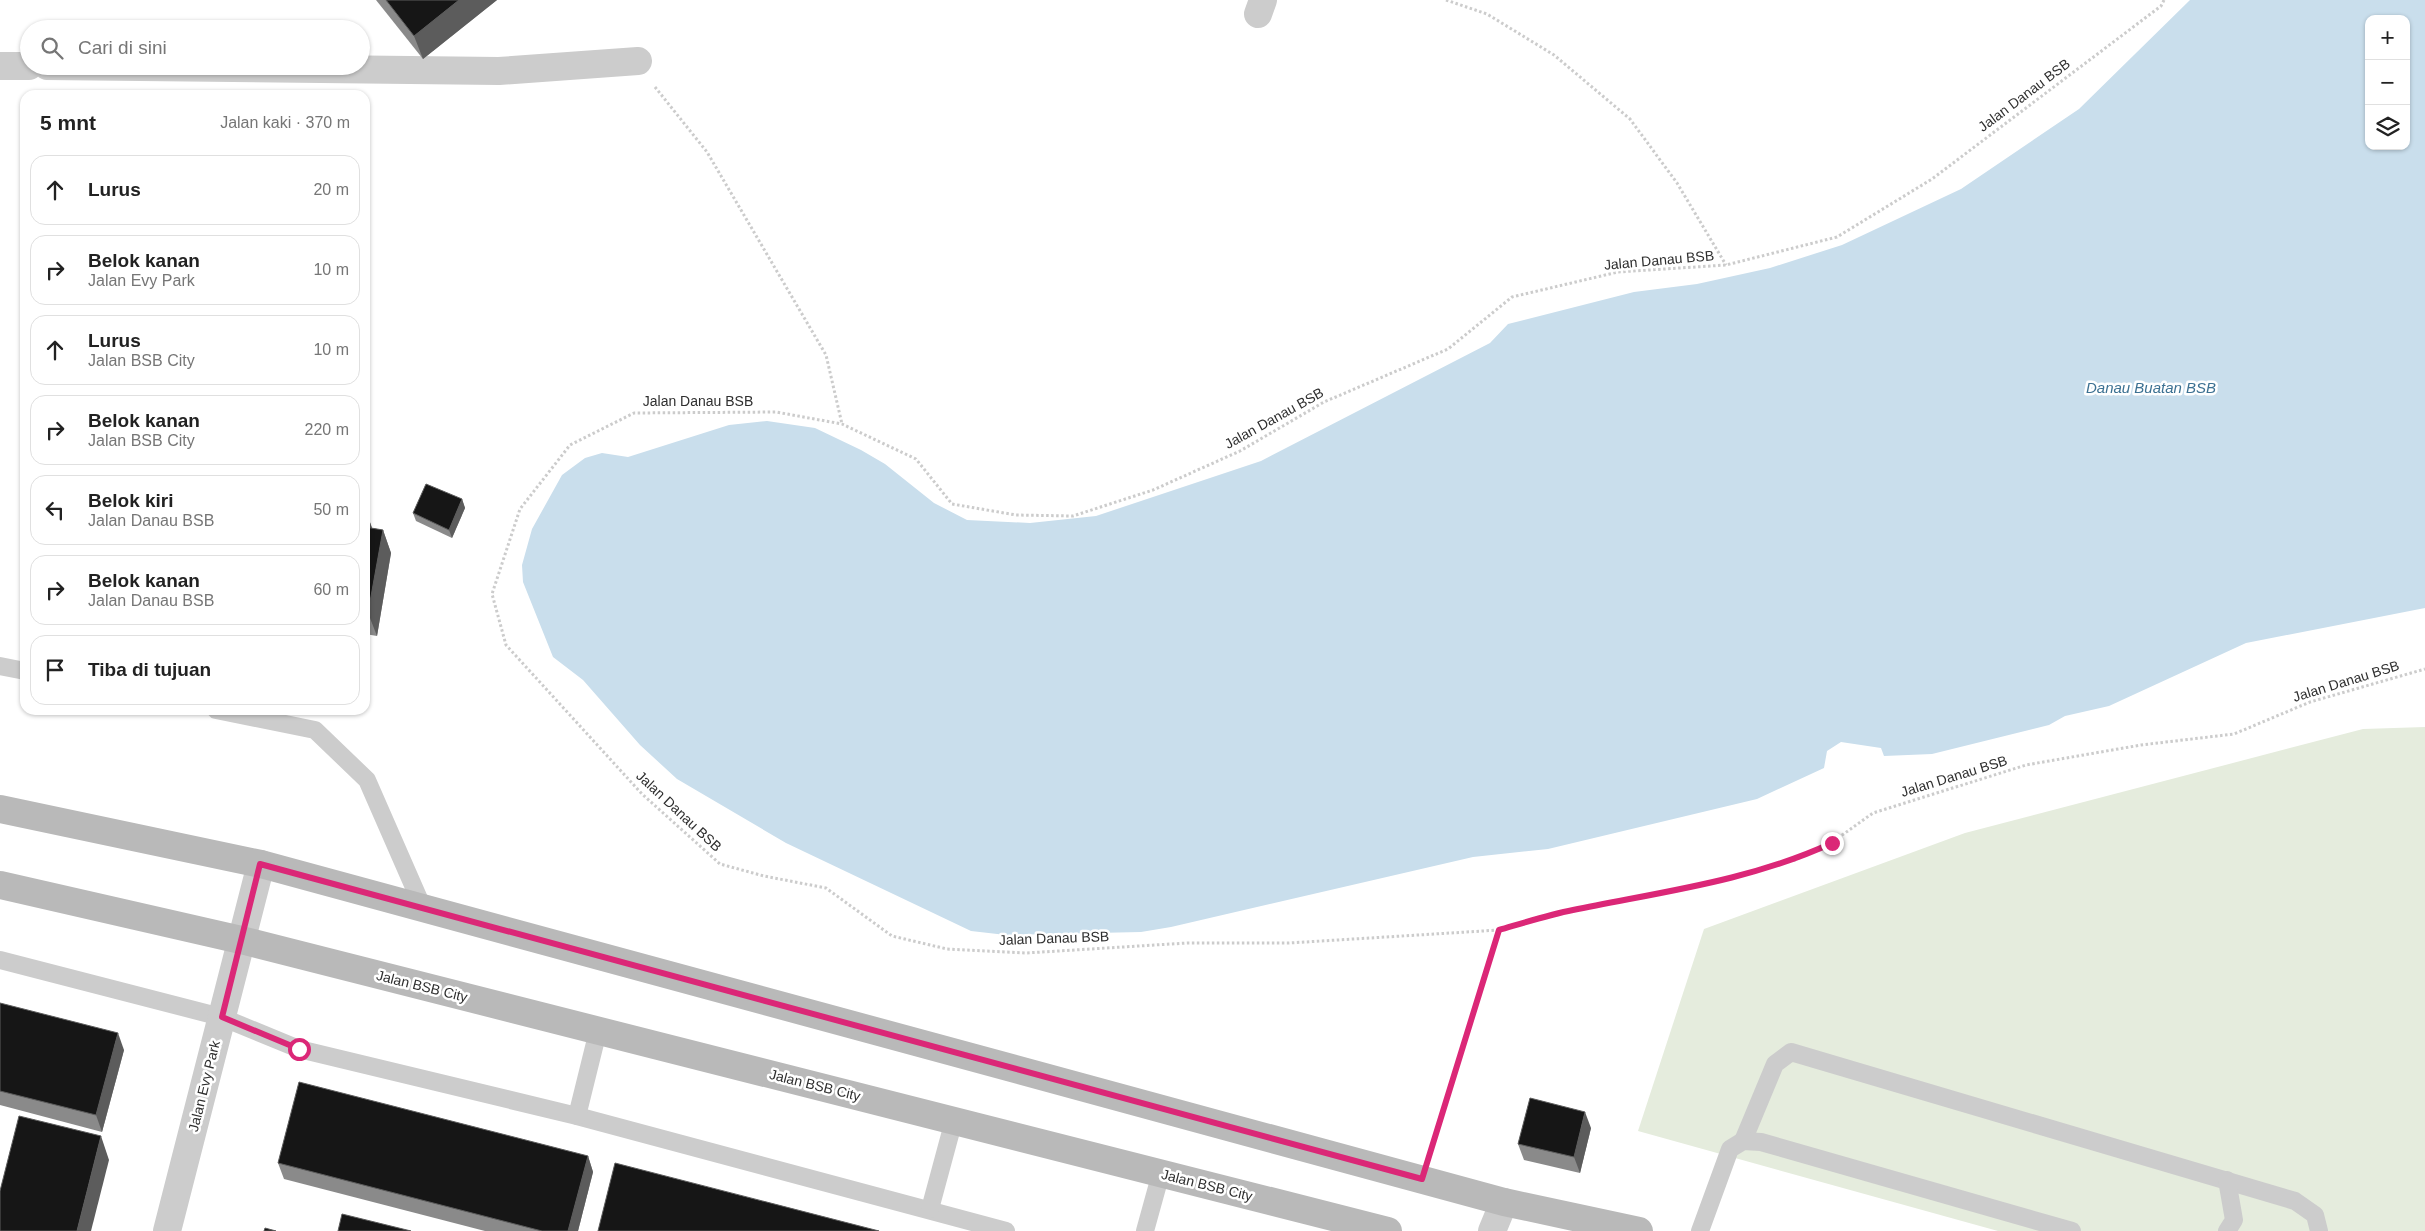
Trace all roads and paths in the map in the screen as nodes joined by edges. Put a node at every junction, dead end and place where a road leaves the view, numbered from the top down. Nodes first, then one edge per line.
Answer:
1 (1446, 0) edge
2 (2164, 0) edge
3 (638, 62) joint
4 (0, 66) edge
5 (20, 66) edge
6 (370, 70) edge
7 (1726, 265) junction
8 (842, 424) junction
9 (0, 666) edge
10 (2425, 669) edge
11 (20, 670) edge
12 (241, 715) edge
13 (0, 809) edge
14 (260, 864) junction
15 (0, 885) edge
16 (423, 908) junction
17 (1499, 930) junction
18 (241, 940) junction
19 (0, 960) edge
20 (222, 1017) junction
21 (598, 1031) junction
22 (577, 1116) junction
23 (954, 1120) junction
24 (1743, 1141) junction
25 (1161, 1173) junction
26 (1422, 1179) junction
27 (2228, 1180) junction
28 (1504, 1202) junction
29 (930, 1209) junction
30 (167, 1231) edge
31 (1006, 1231) edge
32 (1145, 1231) edge
33 (1388, 1231) edge
34 (1492, 1231) edge
35 (1640, 1231) edge
36 (1700, 1231) edge
37 (2072, 1231) edge
38 (2227, 1231) edge
39 (2319, 1231) edge

1 - 7 path, Jalan Danau BSB
2 - 7 path, Jalan Danau BSB
3 - 6 street
3 - 8 path
4 - 5 street
7 - 8 path, Jalan Danau BSB
8 - 17 path, Jalan Danau BSB
9 - 11 lane
10 - 17 path, Jalan Danau BSB
12 - 16 lane
13 - 14 street
14 - 16 street
14 - 18 street
15 - 18 street, Jalan BSB City
16 - 26 street
17 - 26 path
18 - 20 street, Jalan Evy Park
18 - 21 street, Jalan BSB City
19 - 20 lane
20 - 22 lane
20 - 30 street, Jalan Evy Park
21 - 22 lane
21 - 23 street, Jalan BSB City
22 - 29 lane
23 - 25 street, Jalan BSB City
23 - 29 lane
24 - 27 lane
24 - 36 lane
24 - 37 lane
25 - 32 lane
25 - 33 street, Jalan BSB City
26 - 28 street
27 - 38 lane
27 - 39 lane
28 - 34 street
28 - 35 street
29 - 31 lane

